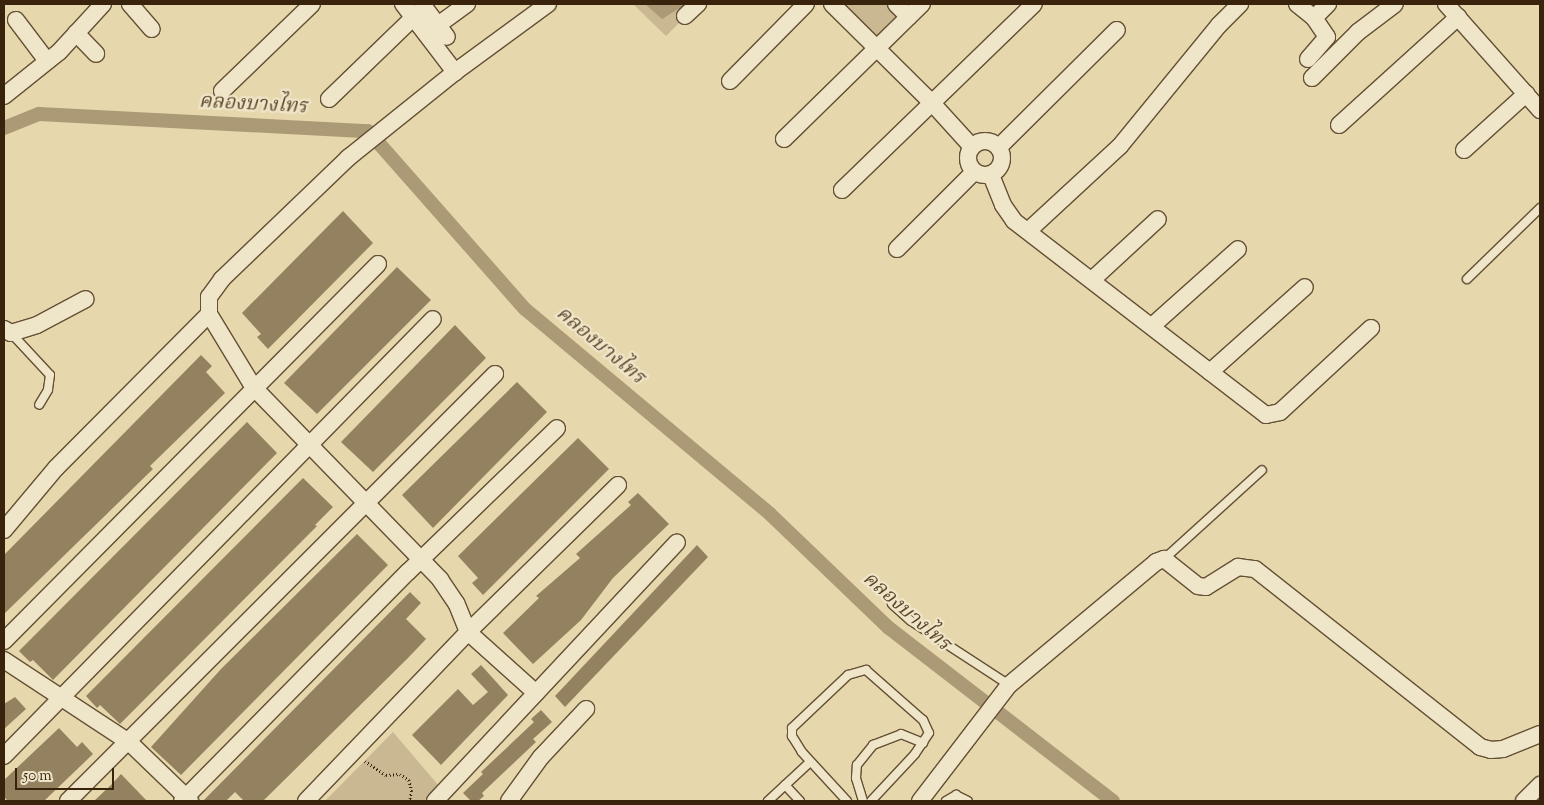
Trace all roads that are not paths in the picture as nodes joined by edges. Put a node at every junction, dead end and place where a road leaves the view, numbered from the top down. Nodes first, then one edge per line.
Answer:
1 (103, 4) edge
2 (130, 4) edge
3 (312, 4) edge
4 (403, 4) edge
5 (467, 4) edge
6 (548, 4) edge
7 (698, 4) edge
8 (806, 4) edge
9 (832, 4) edge
10 (896, 4) edge
11 (922, 4) edge
12 (1034, 4) edge
13 (1240, 4) edge
14 (1297, 4) edge
15 (1328, 4) edge
16 (1396, 4) edge
17 (1446, 4) edge
18 (418, 10) edge
19 (685, 16) dead end
20 (1458, 17) junction
21 (909, 18) junction
22 (1314, 18) junction
23 (16, 20) dead end
24 (152, 29) dead end
25 (1117, 30) dead end
26 (76, 33) junction
27 (875, 48) junction
28 (96, 54) dead end
29 (1308, 59) dead end
30 (47, 61) junction
31 (455, 72) junction
32 (1312, 78) dead end
33 (730, 81) dead end
34 (222, 91) dead end
35 (1526, 94) junction
36 (4, 96) edge
37 (329, 99) dead end
38 (933, 104) junction
39 (1540, 110) edge
40 (1339, 124) dead end
41 (784, 139) dead end
42 (972, 147) junction
43 (999, 147) junction
44 (1464, 150) dead end
45 (974, 172) junction
46 (991, 175) junction
47 (842, 190) dead end
48 (1540, 208) edge
49 (1158, 219) dead end
50 (1028, 231) junction
51 (897, 249) dead end
52 (1238, 249) dead end
53 (378, 264) dead end
54 (1093, 279) junction
55 (1467, 279) dead end
56 (1306, 287) dead end
57 (86, 299) dead end
58 (209, 314) junction
59 (433, 319) dead end
60 (1152, 326) junction
61 (1371, 328) dead end
62 (7, 331) edge
63 (1210, 372) junction
64 (495, 374) dead end
65 (254, 388) junction
66 (39, 405) dead end
67 (556, 428) dead end
68 (309, 445) junction
69 (1262, 470) dead end
70 (618, 485) dead end
71 (365, 502) junction
72 (4, 530) edge
73 (678, 542) dead end
74 (422, 560) junction
75 (1167, 561) junction
76 (892, 604) dead end
77 (468, 632) junction
78 (4, 641) edge
79 (4, 660) edge
80 (1008, 686) junction
81 (536, 694) junction
82 (63, 697) junction
83 (586, 709) dead end
84 (1540, 734) edge
85 (129, 742) junction
86 (924, 743) junction
87 (4, 756) edge
88 (810, 762) junction
89 (785, 785) junction
90 (1540, 785) edge
91 (311, 799) edge
92 (186, 800) edge
93 (68, 801) edge
94 (435, 801) edge
95 (509, 801) edge
96 (768, 801) edge
97 (800, 801) edge
98 (848, 801) edge
99 (863, 801) edge
100 (870, 801) edge
101 (920, 801) edge
102 (946, 801) edge
103 (968, 801) edge
104 (1524, 801) edge

1 - 26 street
2 - 24 street
3 - 34 street
4 - 18 street
5 - 18 street
6 - 31 street
7 - 19 street
8 - 33 street
9 - 27 street
10 - 21 street
11 - 21 street
12 - 38 street
13 - 50 street
14 - 22 street
15 - 22 street
16 - 32 street
17 - 20 street
18 - 31 street
18 - 37 street
20 - 35 street
20 - 40 street
21 - 27 street
22 - 29 street
23 - 30 street
25 - 43 street
26 - 28 street
26 - 30 street
27 - 38 street
27 - 41 street
30 - 36 street
31 - 58 street
35 - 39 street
35 - 44 street
38 - 42 street
38 - 47 street
42 - 43 street
42 - 45 street
43 - 46 street
45 - 46 street
45 - 51 street
46 - 50 street
48 - 55 lane
49 - 54 street
50 - 54 street
52 - 60 street
53 - 65 street
54 - 60 street
56 - 63 street
57 - 62 street
58 - 65 street
58 - 72 street
59 - 68 street
60 - 63 street
61 - 63 street
62 - 66 lane
64 - 71 street
65 - 68 street
65 - 78 street
67 - 74 street
68 - 71 street
68 - 82 street
69 - 75 lane
70 - 77 street
71 - 74 street
71 - 85 street
73 - 81 street
74 - 77 street
74 - 92 street
75 - 80 street
75 - 84 street
76 - 80 lane
77 - 81 street
77 - 91 street
79 - 82 street
80 - 101 street
81 - 94 street
82 - 85 street
82 - 87 street
83 - 95 street
85 - 92 street
85 - 93 street
86 - 88 lane
86 - 99 lane
86 - 100 lane
88 - 89 lane
88 - 98 lane
89 - 96 lane
89 - 97 lane
90 - 104 street
102 - 103 lane

